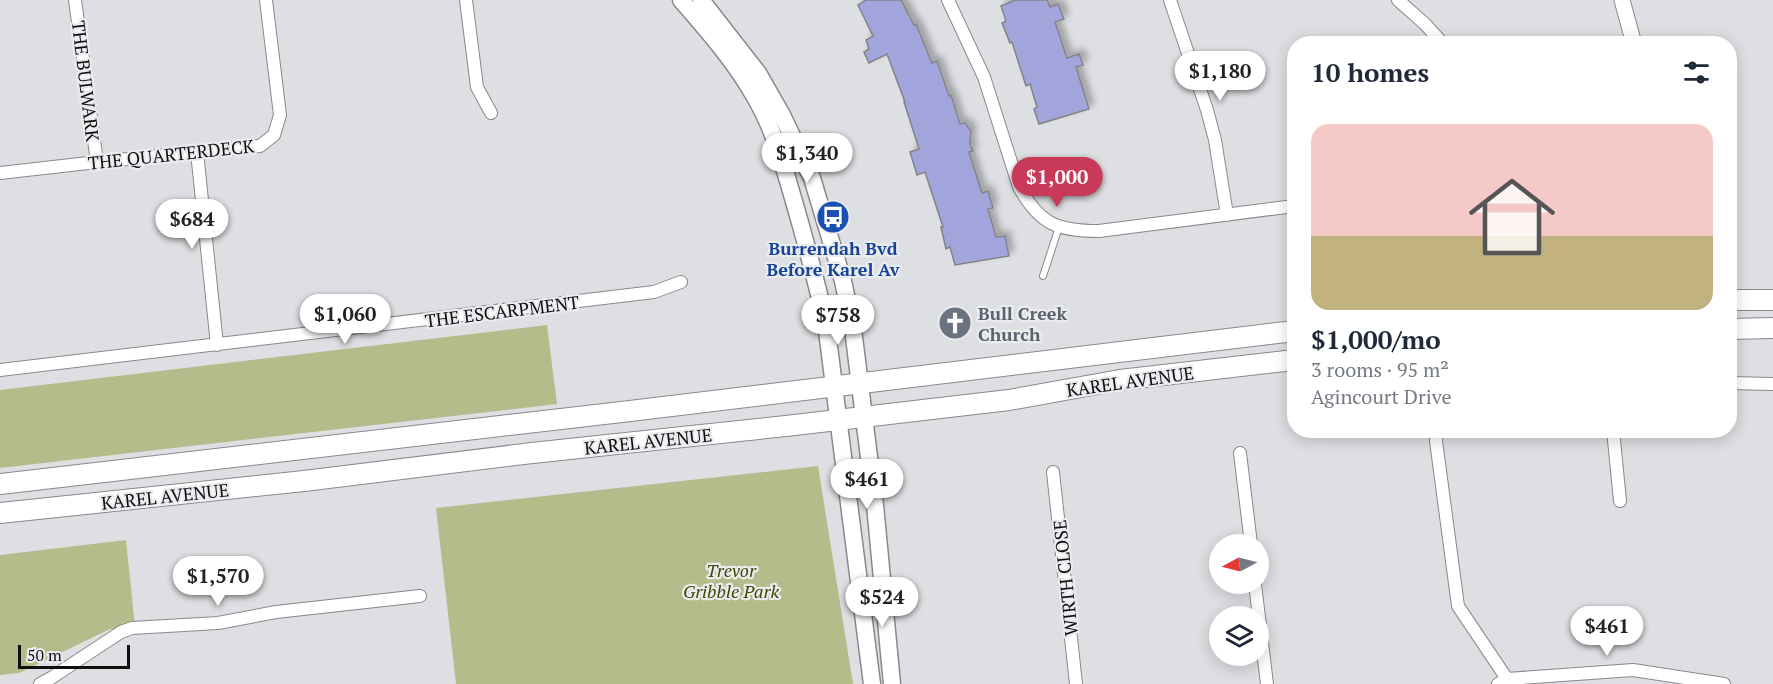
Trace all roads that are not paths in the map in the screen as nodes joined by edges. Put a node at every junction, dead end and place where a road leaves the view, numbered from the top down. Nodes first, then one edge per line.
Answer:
1 (75, 0) edge
2 (266, 0) edge
3 (466, 0) edge
4 (681, 0) edge
5 (701, 0) edge
6 (948, 0) edge
7 (1170, 0) edge
8 (1398, 0) edge
9 (1622, 0) edge
10 (1436, 36) edge
11 (1632, 36) edge
12 (491, 113) dead end
13 (197, 152) junction
14 (97, 162) junction
15 (0, 173) edge
16 (1287, 207) edge
17 (1227, 214) junction
18 (1059, 227) junction
19 (1043, 276) dead end
20 (681, 282) dead end
21 (1737, 300) edge
22 (1773, 300) edge
23 (1737, 328) edge
24 (1773, 328) edge
25 (1287, 332) edge
26 (217, 345) junction
27 (1287, 361) edge
28 (0, 370) edge
29 (860, 383) junction
30 (1737, 383) edge
31 (1773, 384) edge
32 (834, 386) junction
33 (864, 416) junction
34 (839, 419) junction
35 (1436, 438) edge
36 (1614, 438) edge
37 (1240, 453) dead end
38 (1053, 472) dead end
39 (0, 484) edge
40 (1620, 501) dead end
41 (3, 514) edge
42 (1250, 534) edge
43 (1256, 594) edge
44 (420, 596) dead end
45 (1502, 681) edge
46 (1689, 681) edge
47 (40, 684) edge
48 (872, 684) edge
49 (892, 684) edge
50 (1076, 684) edge
51 (1266, 684) edge
52 (1724, 684) edge

1 - 14 street, THE BULWARK
2 - 13 street, THE QUARTERDECK
3 - 12 street
4 - 32 main road
5 - 29 main road
6 - 18 street
7 - 17 street
8 - 10 street
9 - 11 street
13 - 14 street, THE QUARTERDECK
13 - 26 street
14 - 15 street, THE QUARTERDECK
16 - 17 street
17 - 18 street
18 - 19 lane
20 - 26 street, THE ESCARPMENT
21 - 22 main road
23 - 24 main road
25 - 29 main road, KAREL AVENUE
26 - 28 street, THE ESCARPMENT
27 - 33 main road, KAREL AVENUE
29 - 32 main road, KAREL AVENUE
29 - 33 main road
30 - 31 street
32 - 34 main road
32 - 39 main road, KAREL AVENUE
33 - 34 main road, KAREL AVENUE
33 - 49 main road
34 - 41 main road, KAREL AVENUE
34 - 48 main road
35 - 45 street
36 - 40 street
37 - 42 street
38 - 50 street, WIRTH CLOSE
43 - 51 street
44 - 47 street
45 - 46 street
46 - 52 street

